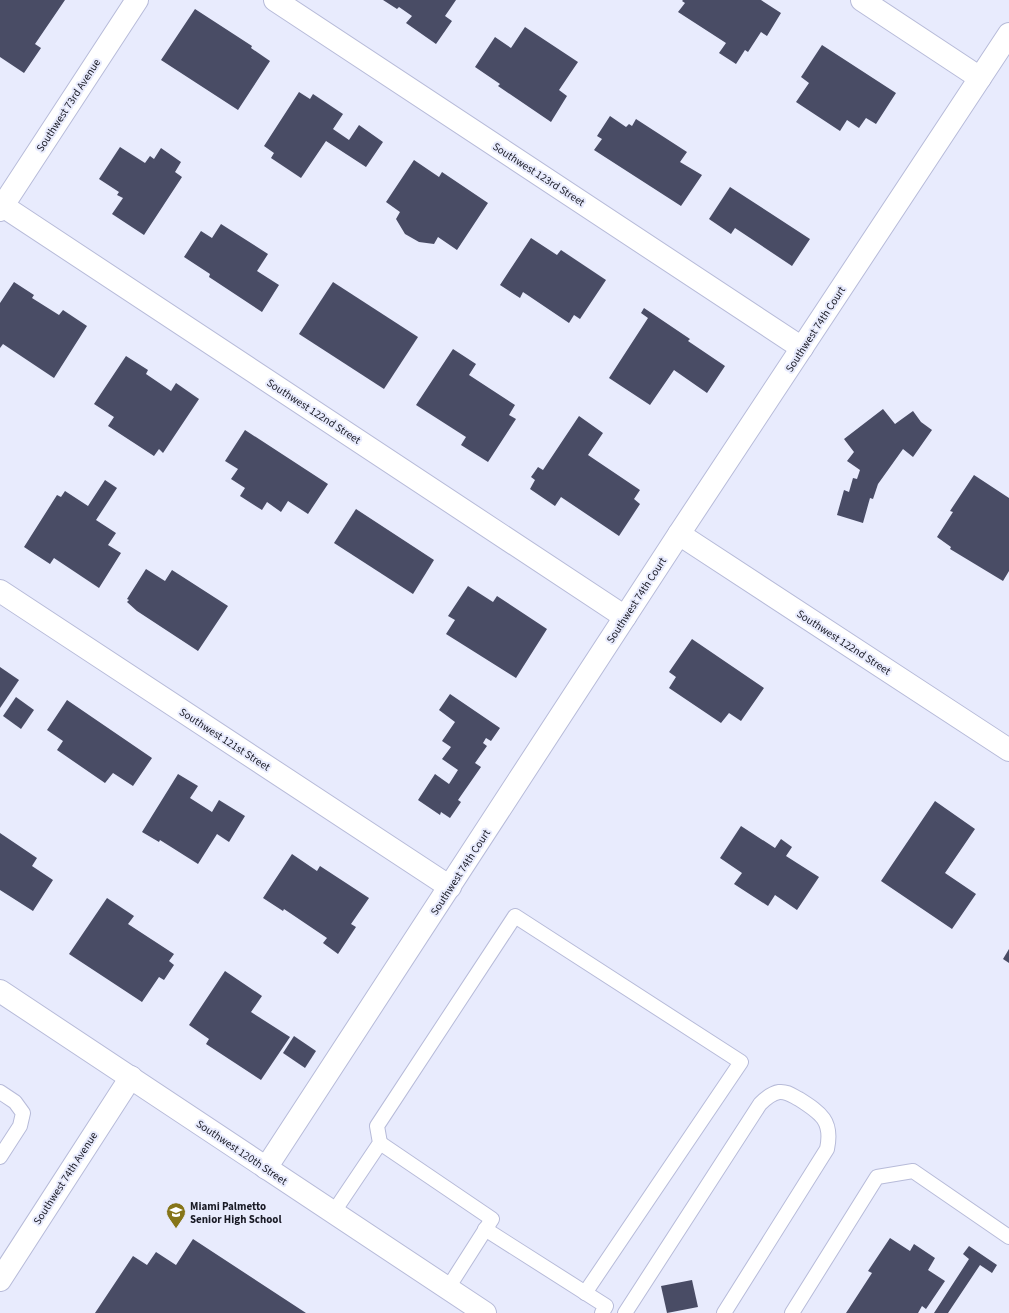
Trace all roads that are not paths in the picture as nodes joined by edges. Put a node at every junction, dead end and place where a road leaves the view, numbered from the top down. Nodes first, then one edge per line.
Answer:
1 (136, 0) edge
2 (275, 0) edge
3 (862, 0) edge
4 (1009, 34) edge
5 (980, 78) junction
6 (1, 208) edge
7 (802, 348) junction
8 (679, 534) junction
9 (0, 591) edge
10 (625, 617) junction
11 (1009, 750) edge
12 (450, 887) junction
13 (0, 991) edge
14 (131, 1077) junction
15 (0, 1092) edge
16 (380, 1143) junction
17 (0, 1157) edge
18 (266, 1168) junction
19 (333, 1213) junction
20 (486, 1229) junction
21 (1009, 1237) edge
22 (0, 1280) edge
23 (448, 1288) junction
24 (585, 1293) junction
25 (609, 1311) edge
26 (485, 1313) edge
27 (625, 1313) edge
28 (724, 1313) edge
29 (792, 1313) edge

1 - 6 street, Southwest 73rd Avenue
2 - 7 street, Southwest 123rd Street
3 - 5 street
4 - 5 street, Southwest 74th Court
5 - 7 street, Southwest 74th Court
6 - 10 street, Southwest 122nd Street
7 - 8 street, Southwest 74th Court
8 - 10 street, Southwest 74th Court
8 - 11 street, Southwest 122nd Street
9 - 12 street, Southwest 121st Street
10 - 12 street, Southwest 74th Court
12 - 18 street, Southwest 74th Court
13 - 14 street, Southwest 120th Street
14 - 18 street, Southwest 120th Street
14 - 22 street, Southwest 74th Avenue
15 - 17 lane
16 - 19 lane
16 - 20 lane
16 - 24 lane
18 - 19 street, Southwest 120th Street
19 - 23 street, Southwest 120th Street
20 - 23 lane
20 - 24 lane
21 - 29 lane
23 - 26 street, Southwest 120th Street
24 - 25 lane
27 - 28 lane

